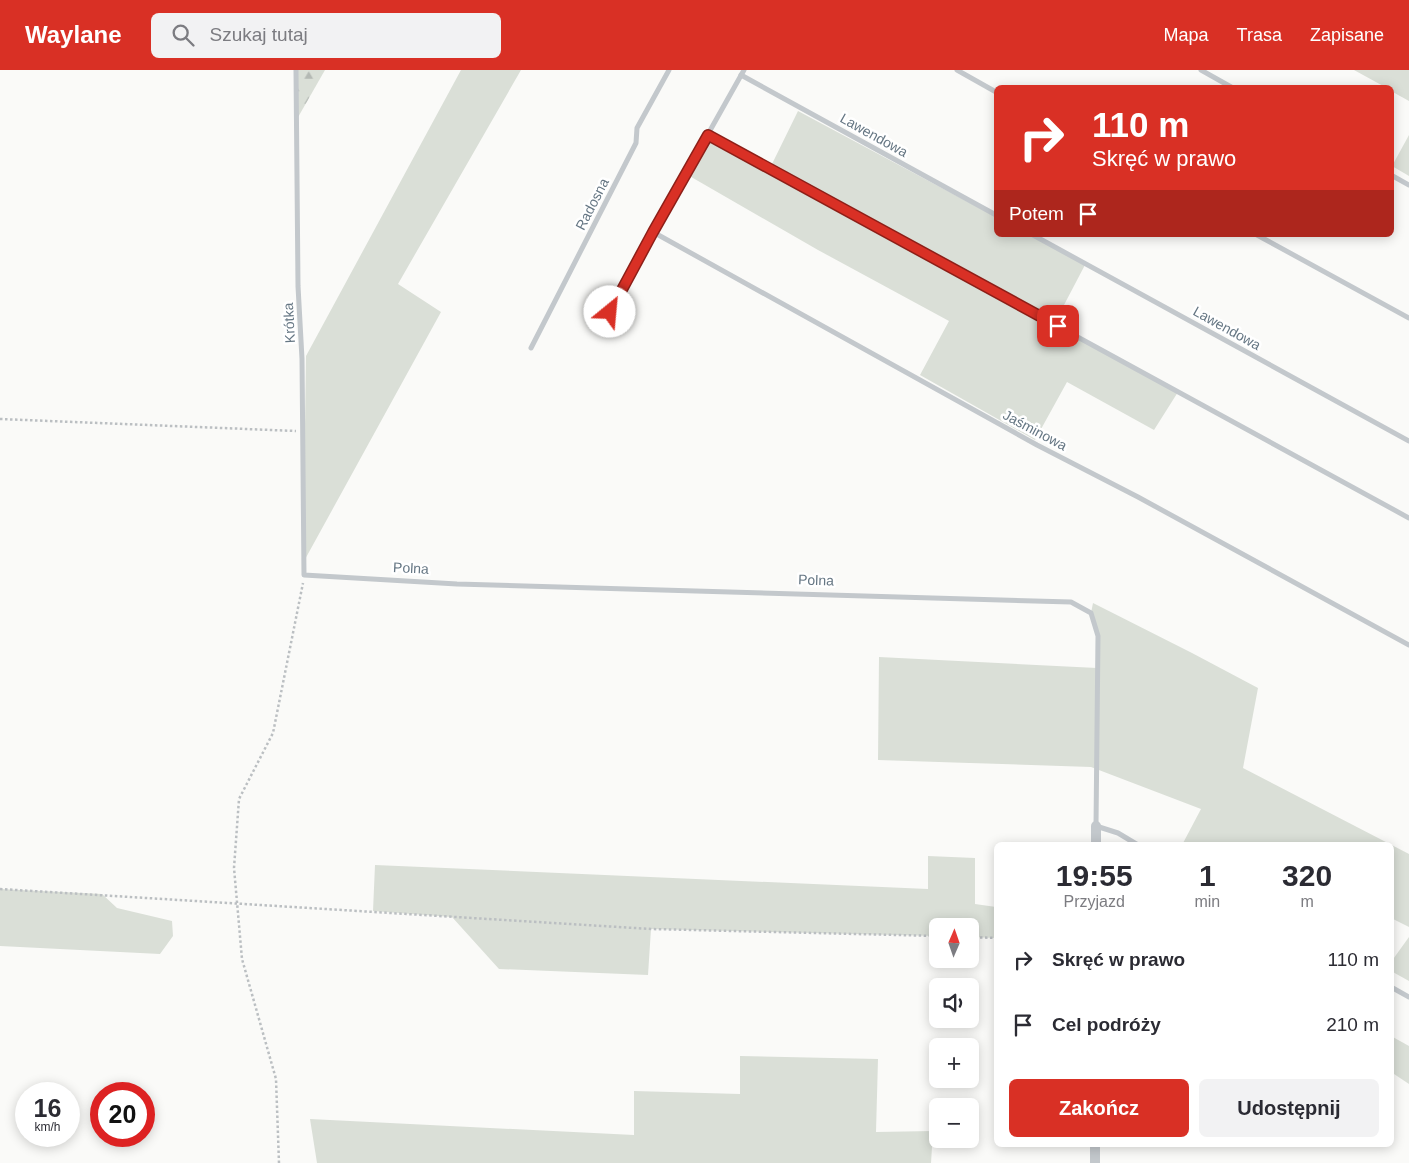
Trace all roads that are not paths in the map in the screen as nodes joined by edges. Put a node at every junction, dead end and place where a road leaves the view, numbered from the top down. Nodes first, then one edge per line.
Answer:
1 (296, 70) edge
2 (669, 70) edge
3 (957, 70) edge
4 (1201, 70) edge
5 (743, 73) edge
6 (1228, 85) edge
7 (994, 91) edge
8 (708, 135) junction
9 (1394, 177) edge
10 (1409, 185) edge
11 (994, 214) edge
12 (653, 232) junction
13 (1037, 237) edge
14 (1261, 237) edge
15 (610, 312) dead end
16 (1409, 318) edge
17 (531, 348) dead end
18 (1409, 441) edge
19 (1409, 518) edge
20 (304, 576) joint
21 (1409, 645) edge
22 (1096, 826) junction
23 (1096, 842) edge
24 (1133, 842) edge
25 (1394, 990) edge
26 (1409, 997) edge
27 (1095, 1147) edge
28 (1095, 1163) edge

1 - 20 lane, Krótka
2 - 17 lane, Radosna
3 - 7 lane
4 - 6 lane
5 - 8 lane
5 - 11 lane, Lawendowa
8 - 12 lane
8 - 19 lane
9 - 10 lane
12 - 15 lane
12 - 21 lane, Jaśminowa
13 - 18 lane, Lawendowa
14 - 16 lane
20 - 22 lane, Polna
22 - 23 street, Polna
22 - 24 lane
25 - 26 lane
27 - 28 street

